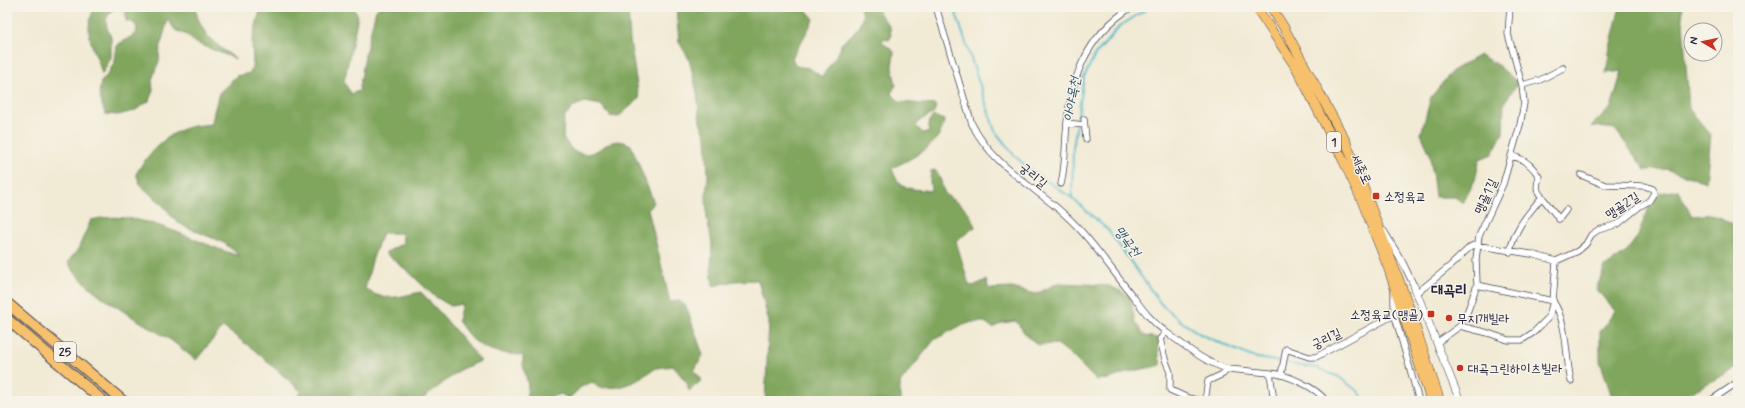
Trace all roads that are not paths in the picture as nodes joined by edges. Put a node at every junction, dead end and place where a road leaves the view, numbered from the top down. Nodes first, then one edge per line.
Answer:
1 (936, 7) edge
2 (1132, 7) edge
3 (1256, 7) edge
4 (1271, 7) edge
5 (1510, 7) edge
6 (1563, 68) dead end
7 (1522, 85) junction
8 (1067, 123) junction
9 (1086, 139) dead end
10 (1512, 156) junction
11 (1581, 175) dead end
12 (1061, 184) dead end
13 (1542, 197) junction
14 (1566, 210) dead end
15 (1376, 218) junction
16 (1479, 246) junction
17 (1510, 252) junction
18 (1556, 261) junction
19 (1477, 285) junction
20 (1394, 286) junction
21 (1416, 290) junction
22 (1553, 301) junction
23 (7, 303) edge
24 (1394, 315) junction
25 (7, 319) edge
26 (1460, 326) junction
27 (1166, 332) junction
28 (1438, 342) junction
29 (1228, 369) junction
30 (1270, 373) junction
31 (1281, 375) junction
32 (1571, 381) dead end
33 (1738, 382) edge
34 (103, 401) edge
35 (123, 401) edge
36 (1201, 401) edge
37 (1205, 401) edge
38 (1274, 401) edge
39 (1326, 401) edge
40 (1419, 401) edge
41 (1431, 401) edge
42 (1440, 401) edge
43 (1460, 401) edge
44 (1710, 401) edge

1 - 27 street, 궁리길
2 - 8 street
3 - 20 main road, 세종로 / 1
4 - 15 main road, 세종로 / 1
5 - 7 street, 맹골1길
6 - 7 street
7 - 10 street, 맹골1길
8 - 9 street
8 - 12 street
10 - 13 street
10 - 16 street, 맹골1길
11 - 18 street, 맹골2길
13 - 14 street
13 - 17 street
15 - 21 street
15 - 42 main road, 세종로 / 1
16 - 17 street
16 - 19 street, 맹골1길
16 - 21 street
17 - 18 street
18 - 22 street
19 - 22 street
19 - 26 street, 맹골1길
20 - 24 street
20 - 41 main road, 세종로 / 1
21 - 28 street
22 - 26 street
22 - 32 street
23 - 35 highway, 25
24 - 31 street, 궁리길
24 - 40 street
25 - 34 highway, 25
26 - 28 street
27 - 29 street, 궁리길
27 - 36 street
28 - 43 street
29 - 30 street, 궁리길
29 - 37 street
30 - 31 street, 궁리길
30 - 38 street
31 - 39 street, 궁리길
33 - 44 street

